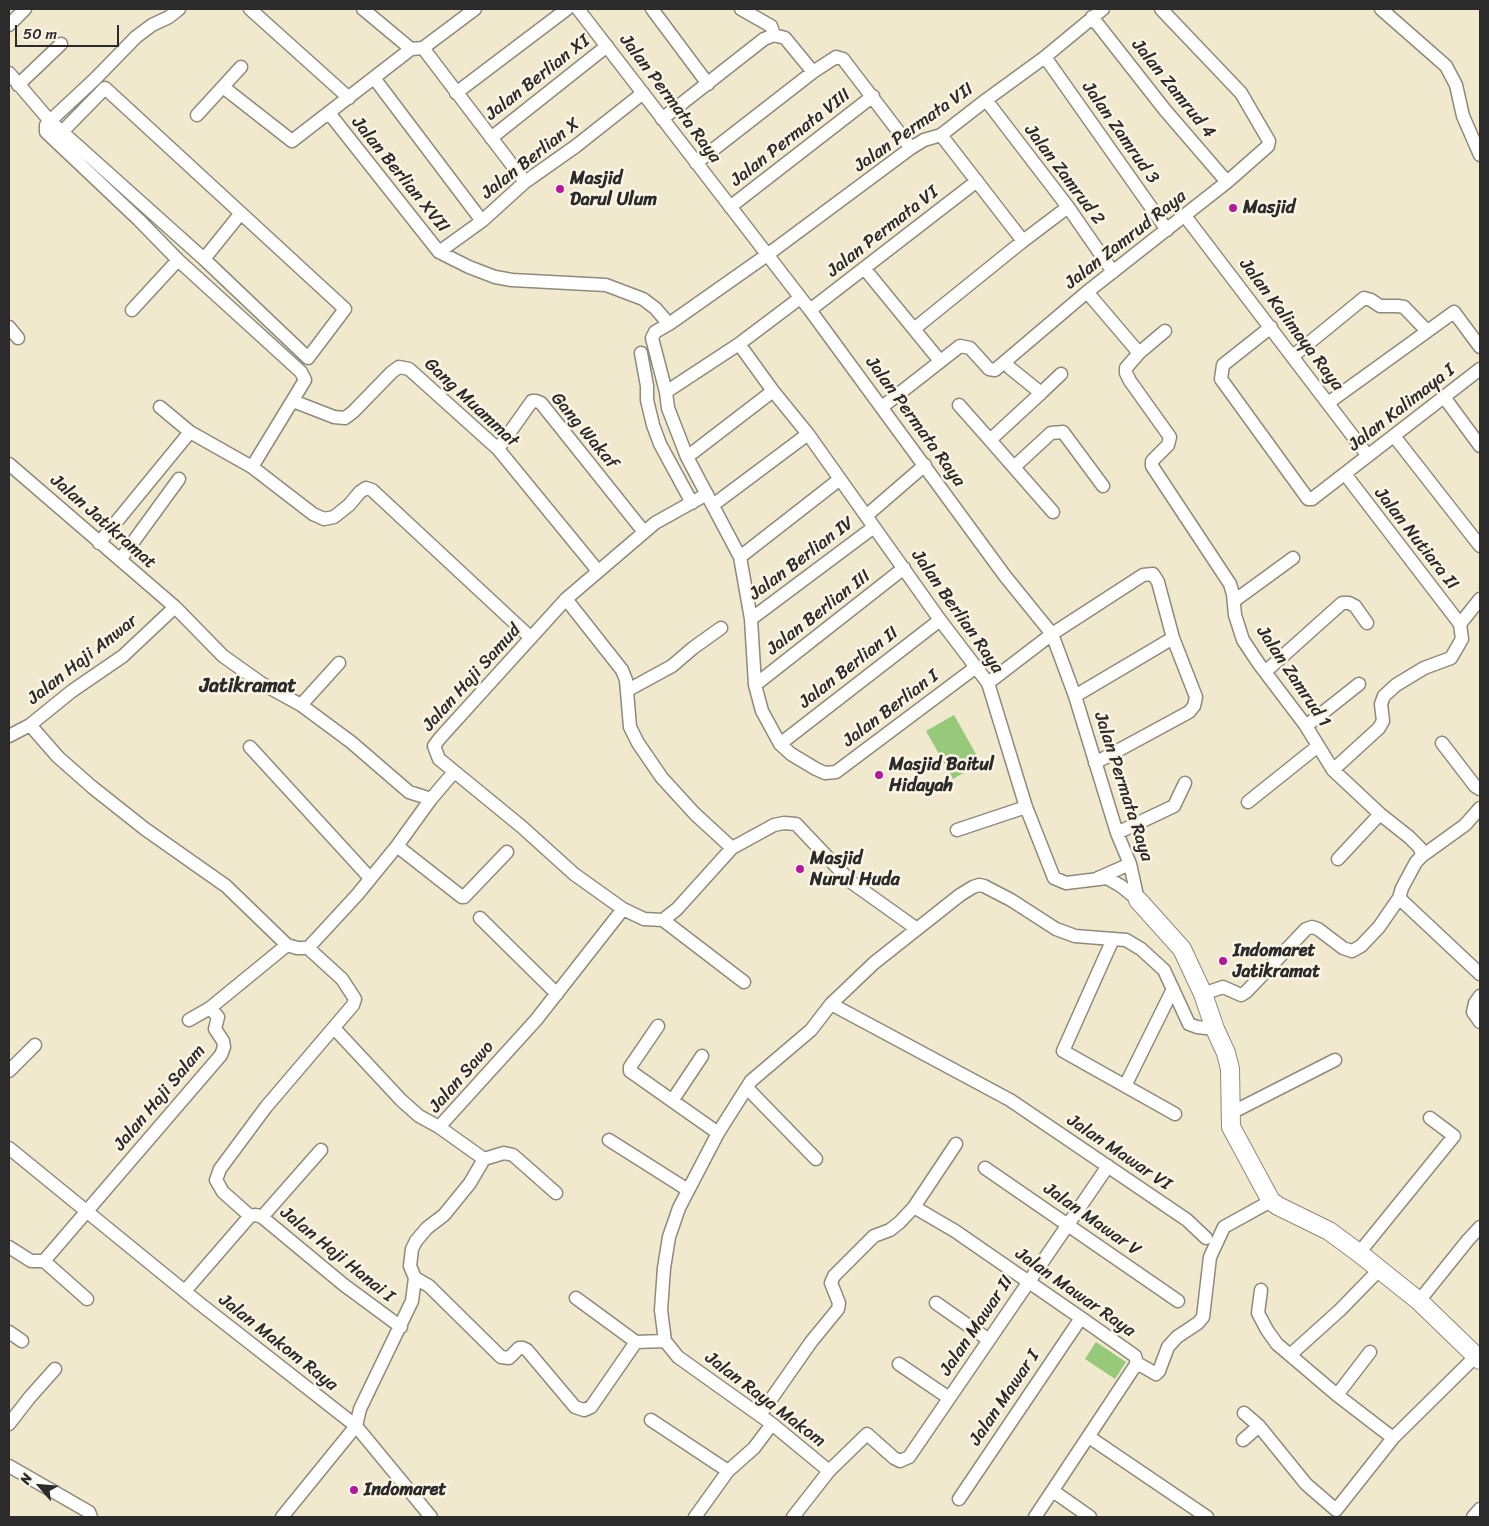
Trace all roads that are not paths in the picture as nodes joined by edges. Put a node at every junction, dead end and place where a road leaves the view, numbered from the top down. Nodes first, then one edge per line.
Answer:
1 (25, 9) edge
2 (179, 9) edge
3 (250, 9) edge
4 (475, 9) edge
5 (567, 9) edge
6 (578, 9) edge
7 (652, 9) edge
8 (741, 9) edge
9 (1103, 9) edge
10 (1161, 9) edge
11 (1381, 9) edge
12 (371, 11) edge
13 (1092, 17) junction
14 (9, 25) edge
15 (774, 35) junction
16 (61, 44) dead end
17 (607, 46) junction
18 (417, 48) junction
19 (1045, 57) junction
20 (241, 67) dead end
21 (813, 72) junction
22 (9, 74) edge
23 (374, 78) junction
24 (708, 84) junction
25 (18, 85) junction
26 (223, 87) junction
27 (456, 93) junction
28 (642, 93) junction
29 (873, 96) junction
30 (349, 98) junction
31 (986, 100) junction
32 (328, 114) junction
33 (197, 115) dead end
34 (662, 119) junction
35 (50, 121) junction
36 (62, 132) junction
37 (941, 135) junction
38 (491, 138) junction
39 (911, 148) junction
40 (1480, 155) edge
41 (696, 162) junction
42 (977, 181) junction
43 (526, 182) junction
44 (1227, 182) junction
45 (730, 207) junction
46 (1068, 207) junction
47 (241, 213) junction
48 (1185, 216) junction
49 (482, 221) junction
50 (1167, 230) junction
51 (1023, 241) junction
52 (439, 252) junction
53 (767, 255) junction
54 (204, 258) junction
55 (178, 260) junction
56 (864, 268) junction
57 (1113, 272) junction
58 (1087, 292) junction
59 (800, 298) junction
60 (132, 310) dead end
61 (810, 310) junction
62 (669, 324) junction
63 (9, 327) edge
64 (1271, 327) junction
65 (914, 329) junction
66 (1165, 331) dead end
67 (1427, 331) junction
68 (18, 338) dead end
69 (739, 344) junction
70 (1480, 347) edge
71 (641, 353) dead end
72 (1139, 353) junction
73 (1293, 356) junction
74 (940, 361) junction
75 (1004, 362) junction
76 (1480, 370) edge
77 (1061, 374) dead end
78 (773, 391) junction
79 (666, 392) junction
80 (1041, 393) junction
81 (1444, 397) junction
82 (293, 401) junction
83 (1328, 403) junction
84 (960, 405) dead end
85 (160, 407) dead end
86 (882, 407) junction
87 (668, 408) junction
88 (190, 432) junction
89 (808, 434) junction
90 (1394, 436) junction
91 (990, 440) junction
92 (660, 444) junction
93 (1480, 446) edge
94 (498, 449) junction
95 (1368, 456) junction
96 (687, 457) junction
97 (9, 464) edge
98 (925, 465) junction
99 (252, 467) junction
100 (1014, 467) junction
101 (1345, 474) junction
102 (179, 479) dead end
103 (840, 479) junction
104 (1103, 486) dead end
105 (710, 500) junction
106 (692, 503) junction
107 (1053, 512) dead end
108 (866, 516) junction
109 (874, 527) junction
110 (644, 532) junction
111 (99, 543) junction
112 (1480, 546) edge
113 (740, 558) junction
114 (1293, 558) dead end
115 (120, 560) junction
116 (904, 568) junction
117 (598, 571) junction
118 (566, 599) junction
119 (1480, 599) edge
120 (1234, 601) junction
121 (175, 607) junction
122 (751, 619) junction
123 (940, 620) junction
124 (1367, 623) dead end
125 (1460, 624) junction
126 (721, 628) dead end
127 (1052, 634) junction
128 (531, 638) junction
129 (1173, 638) junction
130 (339, 663) dead end
131 (976, 667) junction
132 (1265, 672) junction
133 (988, 683) junction
134 (1358, 684) dead end
135 (755, 685) junction
136 (628, 690) junction
137 (1075, 696) junction
138 (301, 705) junction
139 (30, 725) junction
140 (1306, 726) junction
141 (9, 734) edge
142 (1442, 743) dead end
143 (780, 744) junction
144 (250, 746) dead end
145 (1318, 746) junction
146 (1095, 763) junction
147 (1333, 770) junction
148 (454, 772) junction
149 (1186, 783) dead end
150 (1480, 789) edge
151 (431, 799) junction
152 (1248, 802) dead end
153 (1026, 807) junction
154 (1480, 808) edge
155 (1380, 814) junction
156 (957, 830) dead end
157 (1117, 833) junction
158 (397, 846) junction
159 (732, 848) junction
160 (507, 852) dead end
161 (1422, 856) junction
162 (1338, 859) dead end
163 (1130, 864) junction
164 (370, 878) junction
165 (1095, 880) junction
166 (1399, 898) junction
167 (1138, 900) junction
168 (623, 910) junction
169 (480, 918) dead end
170 (663, 920) junction
171 (917, 929) junction
172 (1113, 939) junction
173 (287, 945) junction
174 (308, 948) junction
175 (1480, 974) edge
176 (744, 982) dead end
177 (1173, 989) junction
178 (557, 994) junction
179 (1203, 994) junction
180 (1480, 996) edge
181 (831, 1004) junction
182 (210, 1008) junction
183 (189, 1020) dead end
184 (1480, 1022) edge
185 (658, 1026) dead end
186 (334, 1028) junction
187 (1215, 1029) junction
188 (35, 1044) dead end
189 (702, 1056) dead end
190 (1335, 1060) dead end
191 (9, 1070) edge
192 (1125, 1086) junction
193 (747, 1088) junction
194 (672, 1101) junction
195 (1232, 1113) junction
196 (1175, 1114) dead end
197 (1430, 1118) dead end
198 (439, 1127) junction
199 (718, 1133) junction
200 (609, 1140) dead end
201 (956, 1144) dead end
202 (9, 1148) edge
203 (321, 1150) dead end
204 (484, 1159) junction
205 (816, 1159) dead end
206 (1108, 1166) junction
207 (985, 1168) dead end
208 (688, 1190) junction
209 (556, 1193) dead end
210 (1271, 1201) junction
211 (914, 1207) junction
212 (86, 1212) junction
213 (256, 1216) junction
214 (1068, 1225) junction
215 (1480, 1227) edge
216 (1206, 1238) dead end
217 (9, 1247) edge
218 (1359, 1253) junction
219 (44, 1261) junction
220 (1379, 1270) junction
221 (415, 1278) junction
222 (1029, 1282) junction
223 (1261, 1290) dead end
224 (185, 1292) junction
225 (576, 1298) dead end
226 (87, 1299) dead end
227 (1178, 1300) dead end
228 (1419, 1301) junction
229 (936, 1303) dead end
230 (1081, 1318) junction
231 (401, 1327) junction
232 (9, 1332) edge
233 (989, 1340) junction
234 (665, 1341) junction
235 (22, 1342) dead end
236 (636, 1342) junction
237 (1370, 1352) dead end
238 (1290, 1355) junction
239 (1478, 1358) edge
240 (1137, 1363) junction
241 (899, 1364) dead end
242 (55, 1369) dead end
243 (1337, 1395) junction
244 (949, 1398) junction
245 (1244, 1413) dead end
246 (760, 1415) junction
247 (651, 1420) dead end
248 (9, 1424) edge
249 (772, 1424) junction
250 (356, 1426) junction
251 (1259, 1426) junction
252 (1088, 1437) junction
253 (1393, 1438) junction
254 (1242, 1440) dead end
255 (9, 1466) edge
256 (728, 1472) junction
257 (829, 1472) junction
258 (1053, 1491) junction
259 (958, 1499) dead end
260 (1480, 1508) edge
261 (1340, 1514) edge
262 (91, 1517) edge
263 (282, 1517) edge
264 (431, 1517) edge
265 (695, 1517) edge
266 (793, 1517) edge
267 (1035, 1517) edge
268 (1090, 1517) edge
269 (1207, 1517) edge
270 (1473, 1517) edge

1 - 14 street
2 - 35 street
3 - 30 street
4 - 18 street
5 - 27 street
6 - 17 street, Jalan Permata Raya
7 - 24 street
8 - 15 street
9 - 13 street, Jalan Permata VII
10 - 44 street, Jalan Zamrud Raya
11 - 40 street
12 - 18 street
13 - 19 street, Jalan Permata VII
13 - 44 street, Jalan Zamrud 4
15 - 21 street
15 - 24 street
16 - 25 street
17 - 28 street, Jalan Permata Raya
17 - 38 street, Jalan Berlian XI
18 - 23 street
18 - 27 street
19 - 31 street, Jalan Permata VII
19 - 50 street, Jalan Zamrud 3
20 - 26 street
21 - 29 street
21 - 41 street
22 - 25 street
23 - 30 street
23 - 49 street
24 - 34 street
25 - 35 street
26 - 32 street
26 - 33 street
27 - 38 street
28 - 34 street, Jalan Permata Raya
28 - 43 street, Jalan Berlian X
29 - 39 street
29 - 45 street, Jalan Permata VIII
30 - 32 street
31 - 37 street, Jalan Permata VII
31 - 46 street, Jalan Zamrud 2
32 - 52 street, Jalan Berlian XVII
34 - 41 street, Jalan Permata Raya
35 - 36 street
35 - 55 street
36 - 47 street
36 - 54 street
37 - 39 street, Jalan Permata VII
37 - 42 street
38 - 43 street
39 - 53 street, Jalan Permata VII
41 - 45 street, Jalan Permata Raya
42 - 51 street
42 - 56 street, Jalan Permata VI
43 - 49 street, Jalan Berlian X
44 - 48 street, Jalan Zamrud Raya
45 - 53 street, Jalan Permata Raya
46 - 51 street
46 - 57 street, Jalan Zamrud 2
47 - 54 street
47 - 54 street
48 - 50 street, Jalan Zamrud Raya
48 - 64 street, Jalan Kalimaya Raya
49 - 52 street, Jalan Berlian X
50 - 57 street, Jalan Zamrud Raya
51 - 65 street
52 - 62 street, Jalan Berlian XVII
53 - 59 street, Jalan Permata Raya
53 - 62 street, Jalan Permata VII
55 - 60 street
55 - 82 street
56 - 61 street, Jalan Permata VI
56 - 65 street
57 - 58 street, Jalan Zamrud Raya
58 - 72 street
58 - 75 street, Jalan Zamrud Raya
59 - 61 street, Jalan Permata Raya
59 - 69 street
61 - 86 street, Jalan Permata Raya
62 - 79 street, Jalan Permata VII
63 - 68 street
64 - 73 street, Jalan Kalimaya Raya
64 - 101 street, Jalan Kalimaya I
65 - 74 street
66 - 72 street
67 - 70 street
67 - 73 street
67 - 83 street
69 - 78 street, Jalan Berlian Raya
69 - 79 street
71 - 92 street
72 - 120 street, Jalan Zamrud 1
73 - 83 street, Jalan Kalimaya Raya
74 - 75 street
74 - 86 street
75 - 80 street
76 - 81 street, Jalan Kalimaya I
77 - 80 street
78 - 89 street, Jalan Berlian Raya
78 - 96 street
79 - 87 street
80 - 91 street
81 - 90 street, Jalan Kalimaya I
81 - 93 street
82 - 94 street, Gang Muammat
82 - 99 street
83 - 95 street, Jalan Kalimaya Raya
84 - 91 street
85 - 88 street
86 - 98 street, Jalan Permata Raya
87 - 92 street
87 - 96 street
88 - 99 street
88 - 111 street
89 - 103 street, Jalan Berlian Raya
89 - 105 street, Jalan Haji Samud
90 - 95 street, Jalan Kalimaya I
90 - 112 street
91 - 100 street
92 - 106 street
94 - 110 street, Gang Wakaf
94 - 117 street, Gang Muammat
95 - 101 street, Jalan Kalimaya I
96 - 105 street
97 - 111 street, Jalan Jatikramat
98 - 108 street
98 - 127 street, Jalan Permata Raya
99 - 128 street
100 - 104 street
100 - 107 street
101 - 125 street, Jalan Nutiara II
102 - 115 street
103 - 108 street, Jalan Berlian Raya
103 - 113 street
105 - 106 street, Jalan Haji Samud
105 - 113 street
106 - 110 street, Jalan Haji Samud
108 - 109 street, Jalan Berlian Raya
109 - 116 street, Jalan Berlian Raya
109 - 122 street, Jalan Berlian IV
110 - 117 street, Jalan Haji Samud
111 - 115 street, Jalan Jatikramat
113 - 122 street
114 - 120 street
115 - 121 street, Jalan Jatikramat
116 - 123 street, Jalan Berlian Raya
116 - 135 street, Jalan Berlian III
117 - 118 street, Jalan Haji Samud
118 - 128 street, Jalan Haji Samud
118 - 136 street
119 - 125 street
120 - 132 street, Jalan Zamrud 1
121 - 138 street, Jalan Jatikramat
121 - 139 street, Jalan Haji Anwar
122 - 135 street
123 - 131 street, Jalan Berlian Raya
123 - 143 street, Jalan Berlian II
124 - 132 street
125 - 147 street
126 - 136 street
127 - 129 street
127 - 133 street
127 - 137 street, Jalan Permata Raya
128 - 148 street, Jalan Haji Samud
129 - 137 street
129 - 146 street
130 - 138 street
131 - 133 street, Jalan Berlian Raya
131 - 143 street, Jalan Berlian I
132 - 140 street, Jalan Zamrud 1
133 - 153 street, Jalan Berlian Raya
134 - 140 street
135 - 143 street
136 - 159 street
137 - 146 street, Jalan Permata Raya
138 - 151 street, Jalan Jatikramat
139 - 141 street, Jalan Haji Anwar
139 - 173 street
140 - 145 street, Jalan Zamrud 1
142 - 150 street
144 - 164 street
145 - 147 street, Jalan Zamrud 1
145 - 152 street
146 - 157 street, Jalan Permata Raya
147 - 155 street, Jalan Zamrud 1
148 - 151 street
148 - 168 street, Jalan Haji Samud
149 - 157 street
151 - 158 street
153 - 156 street
153 - 165 street, Jalan Berlian Raya
154 - 161 street
155 - 161 street, Jalan Zamrud 1
155 - 162 street
157 - 163 street, Jalan Permata Raya
158 - 160 street
158 - 164 street
159 - 170 street
159 - 171 street
161 - 166 street
163 - 165 street
163 - 167 street, Jalan Permata Raya
164 - 174 street
165 - 167 street, Jalan Berlian Raya
166 - 175 street
166 - 179 street
167 - 179 street
168 - 170 street, Jalan Haji Samud
168 - 178 street, Jalan Sawo
169 - 178 street
170 - 176 street
171 - 172 street
171 - 181 street
172 - 177 street
172 - 192 street
173 - 174 street
173 - 182 street
174 - 186 street
177 - 187 street
177 - 192 street
178 - 198 street, Jalan Sawo
179 - 187 street
180 - 184 street
181 - 193 street
181 - 206 street, Jalan Mawar VI
182 - 183 street
182 - 212 street, Jalan Haji Salam
185 - 194 street
186 - 198 street
186 - 213 street, Jalan Haji Hanai I
187 - 195 street
188 - 191 street
189 - 194 street
190 - 195 street
192 - 196 street
193 - 199 street
193 - 205 street
194 - 199 street
195 - 210 street
197 - 218 street
198 - 204 street, Jalan Sawo
199 - 208 street
200 - 208 street
201 - 211 street
202 - 212 street, Jalan Makom Raya
203 - 213 street
204 - 209 street
204 - 221 street
206 - 214 street, Jalan Mawar II
206 - 216 street, Jalan Mawar VI
207 - 214 street, Jalan Mawar V
208 - 234 street
210 - 218 street
210 - 240 street
211 - 222 street, Jalan Mawar Raya
211 - 246 street
212 - 219 street
212 - 224 street, Jalan Makom Raya
213 - 224 street
213 - 231 street, Jalan Haji Hanai I
214 - 222 street, Jalan Mawar II
214 - 227 street, Jalan Mawar V
215 - 228 street
217 - 219 street
218 - 220 street
219 - 226 street
220 - 228 street
220 - 238 street
221 - 231 street
221 - 236 street
222 - 230 street, Jalan Mawar Raya
222 - 233 street, Jalan Mawar II
223 - 238 street
224 - 250 street, Jalan Makom Raya
225 - 236 street
228 - 239 street
229 - 233 street
230 - 240 street, Jalan Mawar Raya
230 - 259 street, Jalan Mawar I
231 - 250 street
232 - 235 street
233 - 244 street, Jalan Mawar II
234 - 236 street
234 - 246 street, Jalan Raya Makom
237 - 243 street
238 - 243 street
239 - 253 street
240 - 252 street, Jalan Mawar Raya
241 - 244 street
242 - 248 street
243 - 253 street
244 - 257 street, Jalan Mawar II
245 - 251 street
246 - 249 street, Jalan Raya Makom
247 - 256 street
249 - 256 street
249 - 257 street, Jalan Raya Makom
250 - 263 street
250 - 264 street, Jalan Makom Raya
251 - 254 street
251 - 261 street
252 - 258 street, Jalan Mawar Raya
252 - 269 street
253 - 261 street
255 - 262 street
256 - 265 street
257 - 266 street
258 - 267 street, Jalan Mawar Raya
258 - 268 street
260 - 270 street

